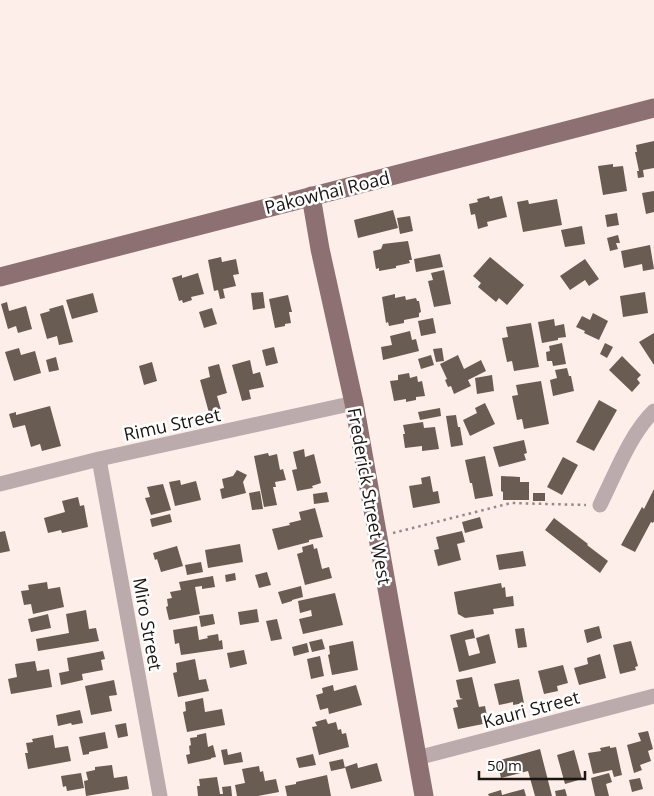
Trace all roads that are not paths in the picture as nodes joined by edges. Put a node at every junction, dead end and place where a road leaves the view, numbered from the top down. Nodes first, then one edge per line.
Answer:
1 (654, 108) edge
2 (311, 196) junction
3 (0, 277) edge
4 (354, 404) junction
5 (654, 411) edge
6 (99, 459) junction
7 (0, 484) edge
8 (600, 504) road end
9 (654, 696) edge
10 (417, 758) junction
11 (160, 796) edge
12 (424, 796) edge

1 - 2 main road, Pakowhai Road
2 - 3 main road, Pakowhai Road
2 - 4 main road, Frederick Street West
4 - 6 street, Rimu Street
4 - 10 main road, Frederick Street West
5 - 8 street
6 - 7 street, Rimu Street
6 - 11 street, Miro Street
9 - 10 street, Kauri Street
10 - 12 main road, Frederick Street West

